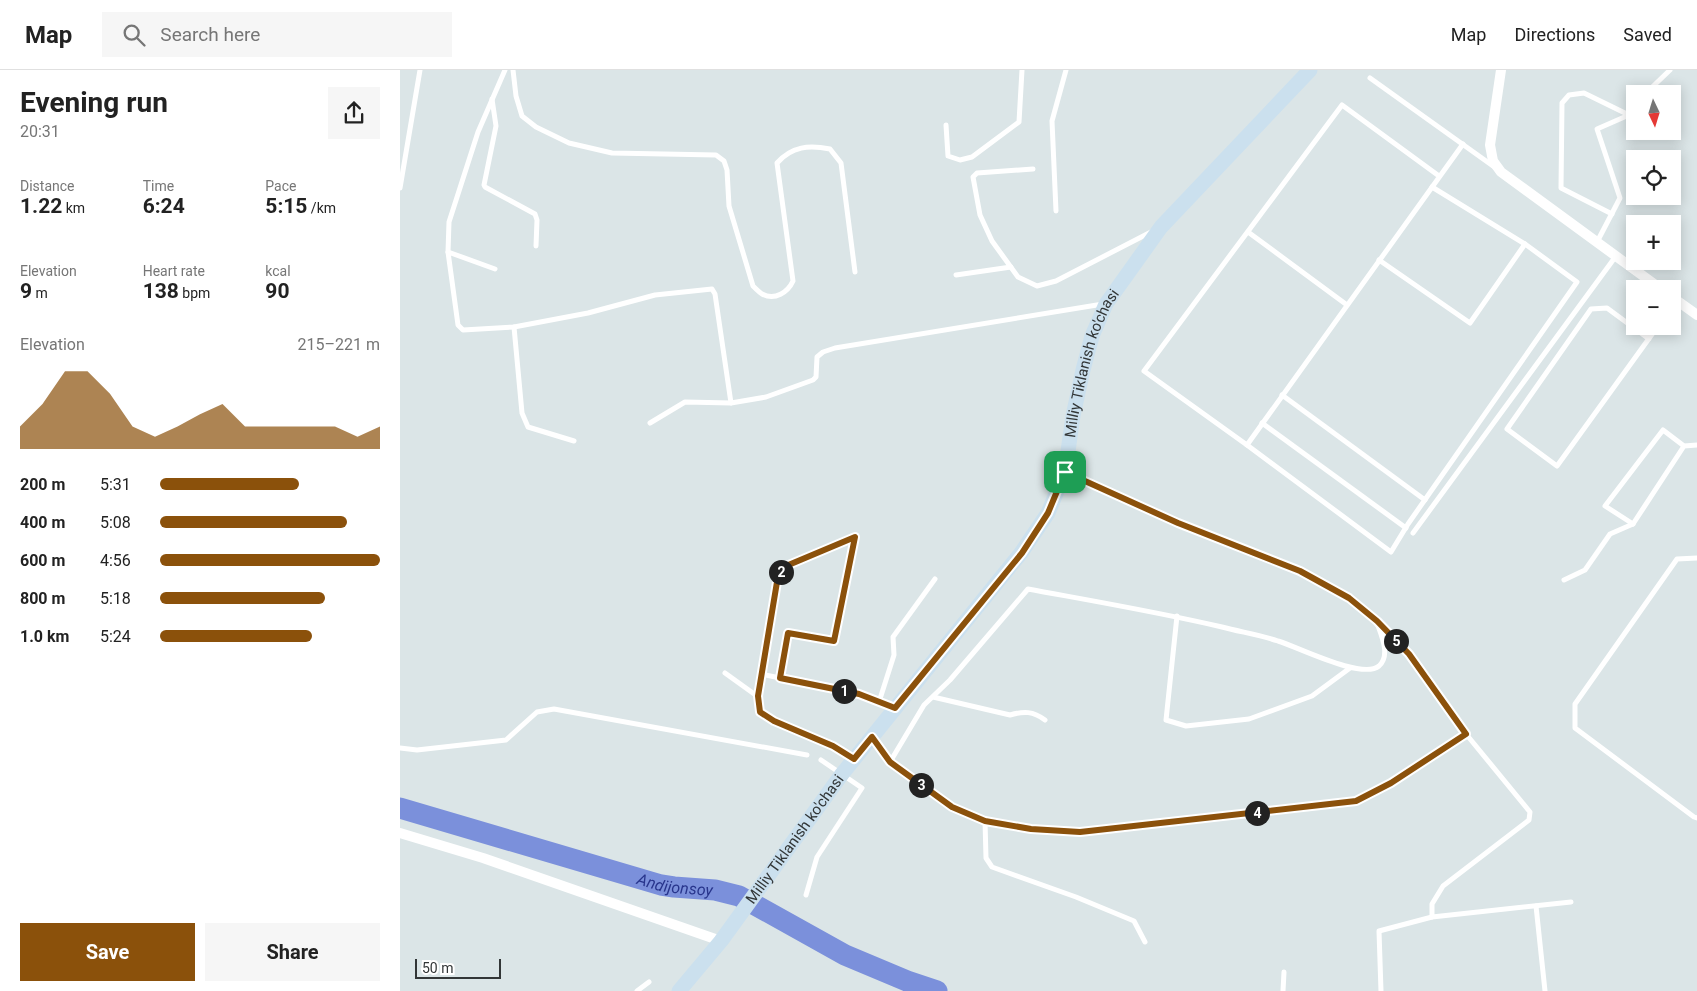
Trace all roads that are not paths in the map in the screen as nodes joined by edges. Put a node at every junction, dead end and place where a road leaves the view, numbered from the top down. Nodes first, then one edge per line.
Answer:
1 (420, 70) edge
2 (505, 70) edge
3 (513, 70) edge
4 (1022, 70) edge
5 (1066, 70) edge
6 (1310, 70) edge
7 (1501, 70) edge
8 (1670, 70) edge
9 (1370, 78) dead end
10 (1654, 85) edge
11 (492, 99) junction
12 (1626, 114) edge
13 (1626, 116) edge
14 (946, 125) dead end
15 (1463, 144) junction
16 (1033, 169) dead end
17 (1501, 172) junction
18 (1440, 176) junction
19 (1432, 187) junction
20 (400, 188) edge
21 (1056, 211) dead end
22 (1612, 214) junction
23 (1161, 227) junction
24 (1248, 232) junction
25 (1597, 242) junction
26 (1525, 244) junction
27 (536, 246) dead end
28 (448, 252) junction
29 (1616, 256) junction
30 (1379, 260) junction
31 (1011, 267) junction
32 (495, 269) dead end
33 (855, 272) dead end
34 (956, 275) dead end
35 (1649, 280) edge
36 (1106, 304) junction
37 (1347, 305) junction
38 (1681, 305) edge
39 (1697, 315) edge
40 (514, 327) junction
41 (1652, 335) edge
42 (1649, 339) junction
43 (1282, 395) junction
44 (731, 403) junction
45 (650, 423) dead end
46 (1262, 423) junction
47 (574, 441) dead end
48 (1247, 444) junction
49 (1697, 445) edge
50 (1684, 446) junction
51 (1065, 472) junction
52 (1425, 500) junction
53 (1633, 524) junction
54 (1406, 528) junction
55 (1413, 533) dead end
56 (1697, 558) edge
57 (935, 579) dead end
58 (1564, 580) dead end
59 (1177, 616) junction
60 (1377, 621) junction
61 (1350, 668) junction
62 (725, 673) dead end
63 (761, 674) junction
64 (780, 678) junction
65 (758, 696) junction
66 (933, 697) junction
67 (879, 702) junction
68 (895, 708) junction
69 (1045, 720) dead end
70 (1466, 734) junction
71 (872, 737) junction
72 (400, 748) edge
73 (807, 755) dead end
74 (854, 759) junction
75 (821, 760) dead end
76 (890, 762) junction
77 (842, 774) junction
78 (1697, 818) edge
79 (985, 821) junction
80 (400, 833) edge
81 (806, 895) dead end
82 (1571, 902) dead end
83 (1536, 906) junction
84 (1432, 917) junction
85 (721, 941) junction
86 (1145, 942) dead end
87 (1284, 972) dead end
88 (649, 982) dead end
89 (637, 991) edge
90 (679, 991) edge
91 (1283, 991) edge
92 (1381, 991) edge
93 (1545, 991) edge

1 - 20 lane
2 - 11 lane
3 - 33 lane
4 - 14 lane
5 - 21 lane
6 - 23 main road, Milliy Tiklanish ko'chasi
7 - 17 street
8 - 10 lane
9 - 15 lane
11 - 27 lane
11 - 28 lane
12 - 22 lane
13 - 22 lane
15 - 17 lane
15 - 18 lane
16 - 31 lane
17 - 25 street
18 - 19 lane
18 - 24 lane
19 - 26 lane
19 - 30 lane
22 - 25 lane
23 - 31 lane
23 - 36 main road, Milliy Tiklanish ko'chasi
24 - 37 lane
24 - 48 lane
25 - 29 street
26 - 30 lane
26 - 52 lane
28 - 32 lane
28 - 40 lane
29 - 35 street
29 - 55 lane
30 - 37 lane
31 - 34 lane
36 - 44 lane
36 - 51 main road, Milliy Tiklanish ko'chasi
37 - 43 lane
38 - 39 street
40 - 44 lane
40 - 47 lane
41 - 42 lane
42 - 42 lane
43 - 46 lane
43 - 52 lane
44 - 45 lane
46 - 48 lane
46 - 54 lane
48 - 54 lane
49 - 50 lane
50 - 53 lane
50 - 53 lane
51 - 60 lane
51 - 68 main road, Milliy Tiklanish ko'chasi
52 - 54 lane
53 - 58 lane
56 - 78 lane
57 - 67 lane
59 - 61 lane
59 - 61 lane
59 - 66 lane
60 - 61 lane
60 - 70 lane
62 - 65 lane
63 - 64 lane
63 - 64 lane
63 - 65 lane
64 - 67 lane
65 - 74 lane
66 - 69 lane
66 - 76 lane
67 - 68 lane
68 - 71 main road, Milliy Tiklanish ko'chasi
70 - 79 lane
70 - 84 lane
71 - 74 main road, Milliy Tiklanish ko'chasi
71 - 76 lane
72 - 73 lane
74 - 77 main road, Milliy Tiklanish ko'chasi
75 - 77 lane
76 - 79 lane
77 - 81 lane
77 - 85 main road, Milliy Tiklanish ko'chasi
79 - 86 lane
80 - 85 street
82 - 83 lane
83 - 84 lane
83 - 93 lane
84 - 92 lane
85 - 90 main road, Milliy Tiklanish ko'chasi
87 - 91 lane
88 - 89 lane

